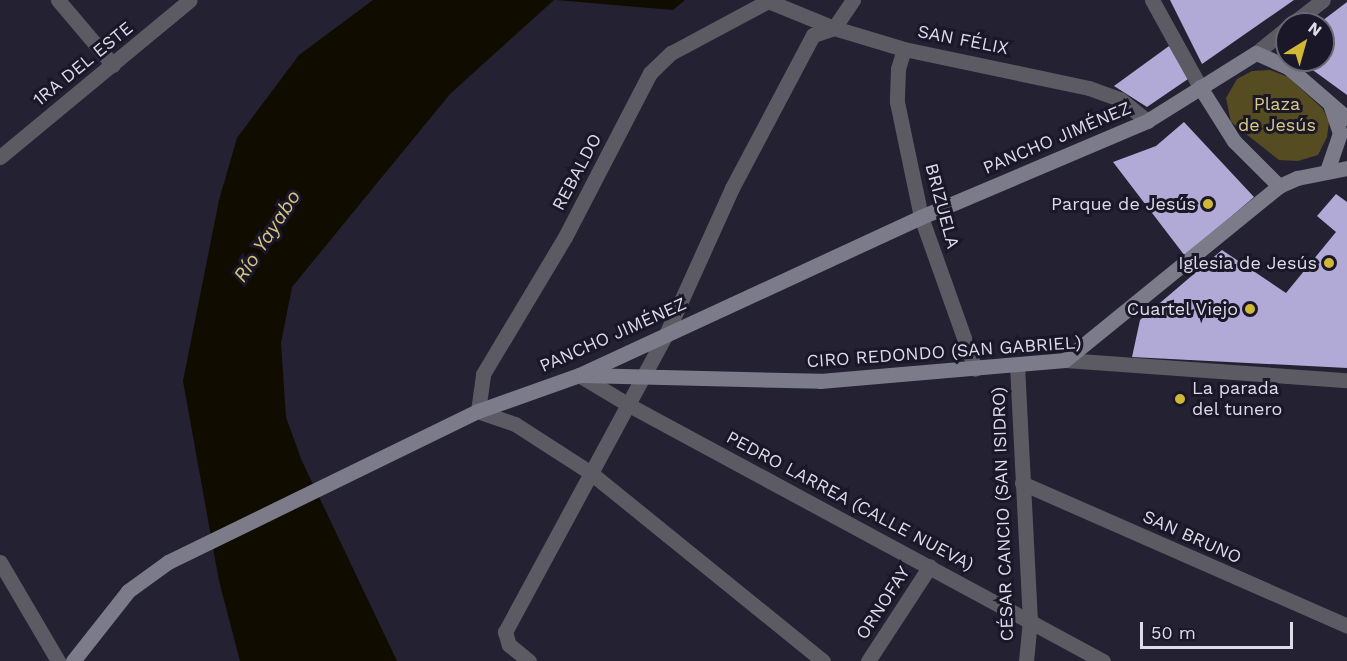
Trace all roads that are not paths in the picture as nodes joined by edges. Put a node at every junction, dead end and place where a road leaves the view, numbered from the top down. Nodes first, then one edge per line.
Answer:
1 (58, 0) edge
2 (190, 0) edge
3 (853, 0) edge
4 (1152, 0) edge
5 (1323, 0) edge
6 (768, 1) edge
7 (1308, 12) edge
8 (834, 28) junction
9 (1275, 38) edge
10 (904, 49) junction
11 (1256, 53) junction
12 (112, 66) junction
13 (1200, 87) junction
14 (1325, 98) junction
15 (1347, 118) edge
16 (1147, 121) junction
17 (0, 157) edge
18 (1347, 168) edge
19 (1327, 171) junction
20 (1279, 186) junction
21 (921, 218) junction
22 (667, 332) junction
23 (1065, 360) junction
24 (1017, 365) junction
25 (975, 369) junction
26 (579, 375) junction
27 (642, 377) junction
28 (1347, 380) edge
29 (627, 404) junction
30 (478, 411) junction
31 (591, 472) junction
32 (1022, 483) junction
33 (0, 562) edge
34 (930, 566) junction
35 (1030, 620) junction
36 (1347, 626) edge
37 (58, 661) edge
38 (73, 661) edge
39 (529, 661) edge
40 (823, 661) edge
41 (868, 661) edge
42 (1026, 661) edge
43 (1103, 661) edge

1 - 12 street
2 - 12 street, 1RA DEL ESTE
3 - 8 street
4 - 13 street
5 - 7 street
6 - 8 street, SAN FÉLIX
6 - 30 street, REBALDO
8 - 10 street, SAN FÉLIX
8 - 22 street
9 - 11 street
10 - 16 street, SAN FÉLIX
10 - 21 street, BRIZUELA
11 - 13 main road, PANCHO JIMÉNEZ
11 - 14 main road
12 - 17 street, 1RA DEL ESTE
13 - 16 main road, PANCHO JIMÉNEZ
13 - 20 main road
14 - 15 main road
14 - 19 main road
16 - 21 main road, PANCHO JIMÉNEZ
18 - 19 main road
19 - 20 main road
20 - 23 main road
21 - 22 main road, PANCHO JIMÉNEZ
21 - 25 street, BRIZUELA
22 - 26 main road, PANCHO JIMÉNEZ
22 - 27 street
23 - 24 main road, CIRO REDONDO (SAN GABRIEL)
23 - 28 street, CIRO REDONDO (SAN GABRIEL)
24 - 25 main road, CIRO REDONDO (SAN GABRIEL)
24 - 32 street, CÉSAR CANCIO (SAN ISIDRO)
25 - 27 main road, CIRO REDONDO (SAN GABRIEL)
26 - 27 main road, CIRO REDONDO (SAN GABRIEL)
26 - 29 street, PEDRO LARREA (CALLE NUEVA)
26 - 30 main road, PANCHO JIMÉNEZ
27 - 29 street
29 - 31 street
29 - 34 street, PEDRO LARREA (CALLE NUEVA)
30 - 31 street
30 - 38 main road, PANCHO JIMÉNEZ
31 - 39 street
31 - 40 street
32 - 35 street, CÉSAR CANCIO (SAN ISIDRO)
32 - 36 street, SAN BRUNO
33 - 37 street
34 - 35 street, PEDRO LARREA (CALLE NUEVA)
34 - 41 street, ORNOFAY
35 - 42 street, CÉSAR CANCIO (SAN ISIDRO)
35 - 43 street, PEDRO LARREA (CALLE NUEVA)

